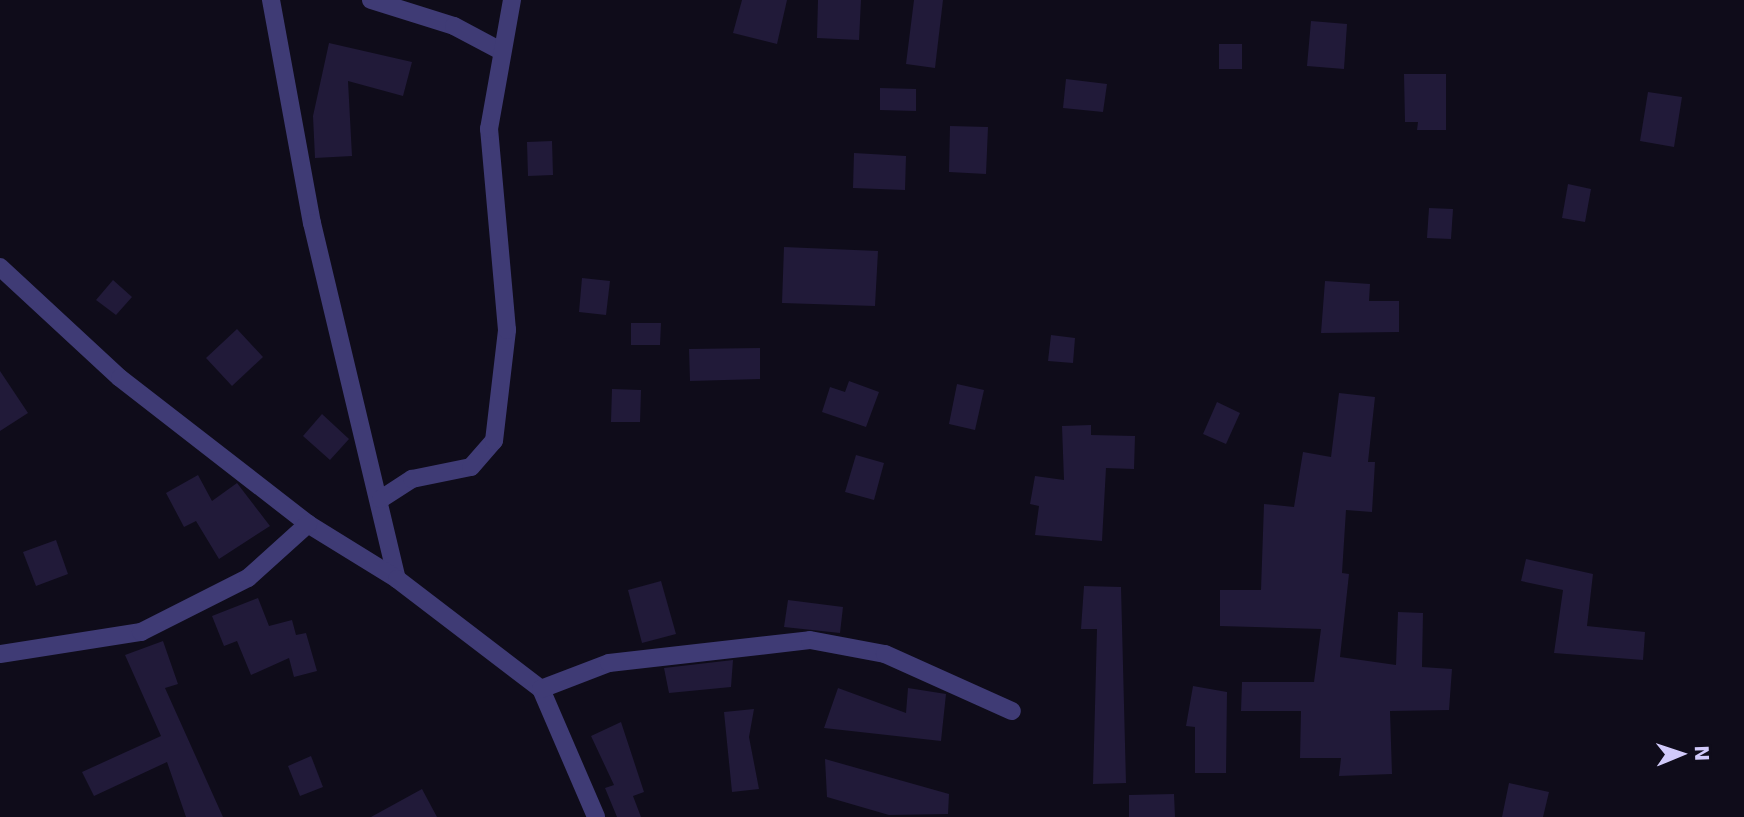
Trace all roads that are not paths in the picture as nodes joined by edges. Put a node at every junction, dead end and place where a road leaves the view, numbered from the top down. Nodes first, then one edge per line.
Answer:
1 (271, 0) edge
2 (371, 0) edge
3 (512, 0) edge
4 (501, 51) junction
5 (0, 267) edge
6 (381, 499) junction
7 (308, 524) junction
8 (397, 579) junction
9 (0, 654) edge
10 (541, 689) junction
11 (1012, 711) dead end
12 (596, 817) edge

1 - 6 street
2 - 4 street
3 - 4 street
4 - 6 street
5 - 7 street
6 - 8 street
7 - 8 street
7 - 9 street
8 - 10 street
10 - 11 street
10 - 12 street

